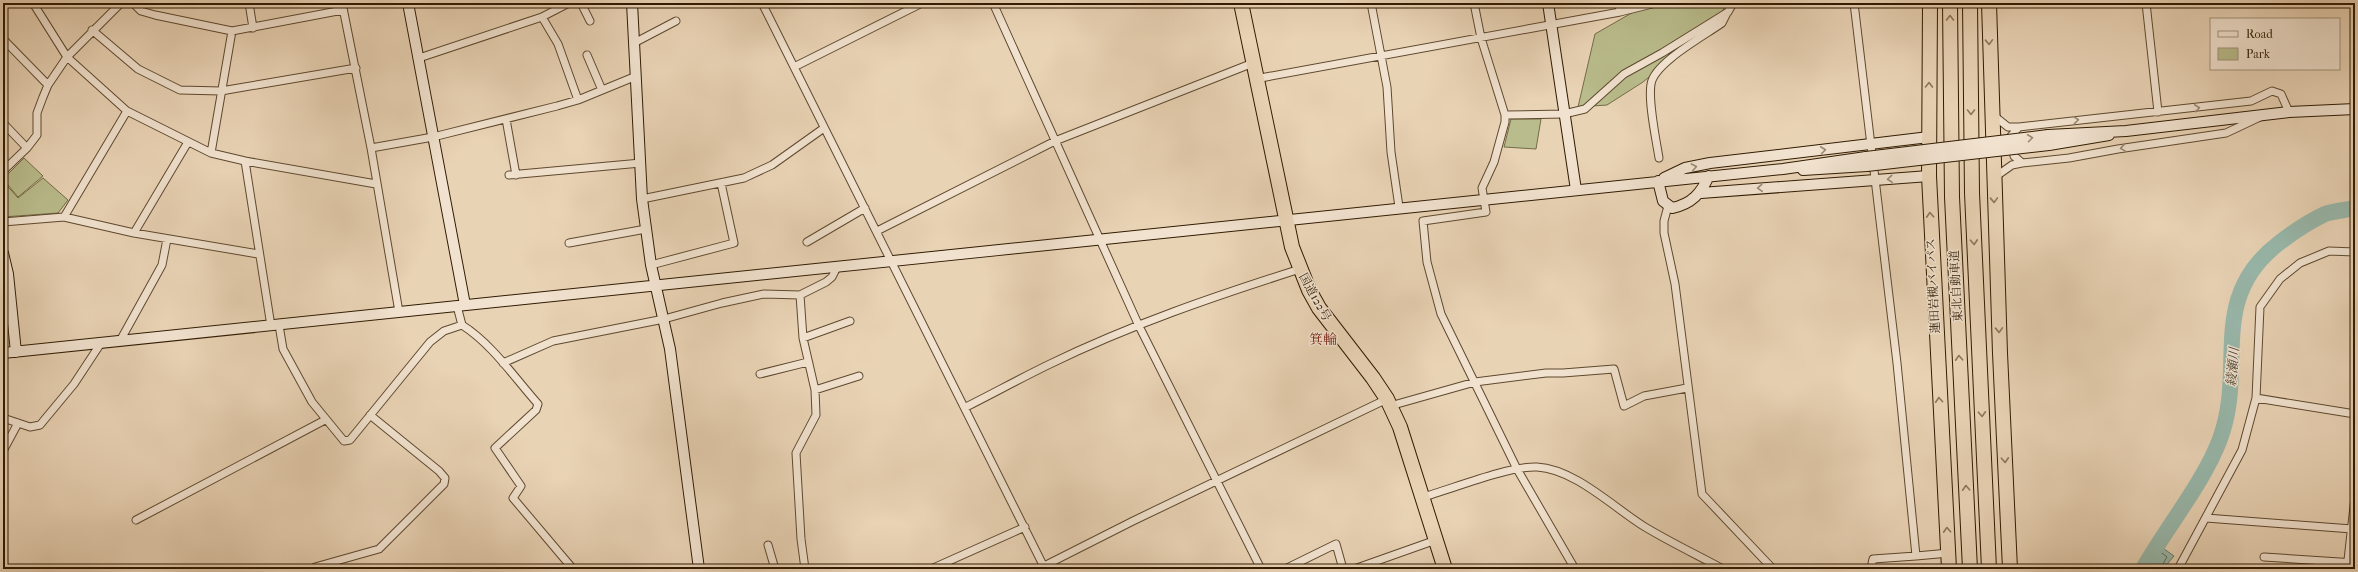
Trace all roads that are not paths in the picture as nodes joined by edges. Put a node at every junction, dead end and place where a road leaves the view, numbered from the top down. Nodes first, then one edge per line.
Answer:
1 (33, 3) edge
2 (121, 3) edge
3 (133, 3) edge
4 (249, 3) edge
5 (408, 3) edge
6 (569, 3) edge
7 (581, 3) edge
8 (632, 3) edge
9 (762, 3) edge
10 (922, 3) edge
11 (993, 3) edge
12 (1240, 3) edge
13 (1371, 3) edge
14 (1474, 3) edge
15 (1548, 3) edge
16 (1619, 3) edge
17 (1656, 3) edge
18 (1733, 3) edge
19 (1854, 3) edge
20 (1930, 3) edge
21 (1950, 3) edge
22 (1970, 3) edge
23 (1989, 3) edge
24 (2146, 3) edge
25 (342, 7) edge
26 (1620, 12) junction
27 (1728, 12) junction
28 (542, 18) junction
29 (590, 21) dead end
30 (676, 21) dead end
31 (1551, 25) junction
32 (253, 28) junction
33 (92, 30) junction
34 (232, 31) junction
35 (1480, 38) junction
36 (3, 39) edge
37 (634, 43) junction
38 (587, 55) dead end
39 (67, 57) junction
40 (419, 58) junction
41 (1381, 58) junction
42 (1253, 63) junction
43 (794, 67) junction
44 (356, 68) junction
45 (634, 77) junction
46 (1255, 79) junction
47 (48, 85) junction
48 (602, 90) junction
49 (222, 92) junction
50 (578, 100) junction
51 (2355, 109) edge
52 (127, 111) junction
53 (2158, 112) junction
54 (2289, 112) junction
55 (1991, 113) junction
56 (1564, 114) junction
57 (2265, 114) junction
58 (1505, 115) junction
59 (506, 119) junction
60 (3, 123) edge
61 (2019, 127) junction
62 (824, 128) junction
63 (433, 137) junction
64 (1928, 137) junction
65 (1055, 141) junction
66 (188, 142) junction
67 (1870, 145) junction
68 (27, 148) junction
69 (371, 148) junction
70 (211, 153) junction
71 (1658, 158) dead end
72 (245, 161) junction
73 (640, 163) junction
74 (2022, 163) junction
75 (3, 171) edge
76 (1709, 176) junction
77 (1929, 176) junction
78 (1993, 178) junction
79 (1658, 181) junction
80 (1874, 181) junction
81 (721, 183) junction
82 (376, 184) junction
83 (1576, 190) junction
84 (1701, 193) junction
85 (1484, 199) junction
86 (642, 200) junction
87 (1668, 206) junction
88 (1399, 207) junction
89 (865, 208) junction
90 (64, 216) junction
91 (1286, 220) junction
92 (3, 222) edge
93 (646, 229) junction
94 (877, 231) junction
95 (134, 233) junction
96 (167, 239) junction
97 (1100, 240) junction
98 (807, 242) dead end
99 (569, 243) dead end
100 (2355, 252) edge
101 (3, 253) edge
102 (258, 254) junction
103 (892, 262) junction
104 (651, 265) junction
105 (837, 267) junction
106 (1300, 269) junction
107 (6, 274) edge
108 (656, 285) junction
109 (800, 295) junction
110 (461, 306) junction
111 (399, 312) junction
112 (664, 319) junction
113 (850, 321) dead end
114 (275, 325) junction
115 (462, 325) junction
116 (1139, 326) junction
117 (802, 338) junction
118 (120, 341) junction
119 (101, 343) junction
120 (16, 352) junction
121 (3, 353) edge
122 (808, 362) junction
123 (503, 363) junction
124 (760, 374) dead end
125 (859, 376) dead end
126 (1475, 382) junction
127 (1687, 388) junction
128 (815, 390) junction
129 (2256, 398) junction
130 (1388, 402) junction
131 (966, 407) junction
132 (2355, 414) edge
133 (370, 415) junction
134 (3, 418) edge
135 (325, 420) junction
136 (18, 423) junction
137 (3, 451) edge
138 (1517, 470) junction
139 (1217, 481) junction
140 (2355, 497) edge
141 (1423, 498) junction
142 (2206, 518) junction
143 (136, 520) dead end
144 (1025, 527) junction
145 (2352, 529) junction
146 (1436, 540) junction
147 (768, 545) dead end
148 (1949, 553) junction
149 (1916, 556) junction
150 (2264, 557) dead end
151 (2350, 564) edge
152 (1045, 568) edge
153 (314, 569) edge
154 (573, 569) edge
155 (699, 569) edge
156 (775, 569) edge
157 (805, 569) edge
158 (931, 569) edge
159 (1260, 569) edge
160 (1285, 569) edge
161 (1344, 569) edge
162 (1354, 569) edge
163 (1445, 569) edge
164 (1575, 569) edge
165 (1723, 569) edge
166 (1773, 569) edge
167 (1866, 569) edge
168 (1950, 569) edge
169 (1970, 569) edge
170 (1989, 569) edge
171 (2010, 569) edge
172 (2178, 569) edge

1 - 39 street
2 - 33 street
3 - 34 street
4 - 32 street
5 - 40 street
6 - 28 street
7 - 29 street
8 - 37 street
9 - 43 street
10 - 43 street
11 - 65 street
12 - 42 highway, 国道122号
13 - 41 street
14 - 35 street
15 - 31 street
16 - 26 street
17 - 26 street
18 - 27 street
19 - 67 street
64 -> 20 highway, 蓮田岩槻バイパス
169 -> 21 highway, 東北自動車道
22 -> 170 highway, 東北自動車道
23 -> 55 highway
24 - 53 street
25 - 32 street
25 - 44 street
26 - 31 street
27 - 56 street
27 - 71 street
28 - 40 street
28 - 50 street
30 - 37 street
31 - 35 street
31 - 56 street
32 - 34 street
33 - 39 street
33 - 49 street
34 - 49 street
35 - 41 street
35 - 58 street
36 - 47 street
37 - 45 street
38 - 48 street
39 - 47 street
39 - 52 street
40 - 63 street
41 - 46 street
41 - 88 street
42 - 46 highway, 国道122号
42 - 65 street
43 - 62 street
44 - 49 street
44 - 69 street
45 - 48 street
45 - 73 street
46 - 91 highway, 国道122号
47 - 68 street
48 - 50 street
49 - 70 street
50 - 59 street
51 - 54 street
52 - 66 street
52 - 90 street
53 -> 54 street
61 -> 53 street
54 - 57 street
55 - 61 street
55 - 78 highway
56 - 58 street
56 - 83 street
57 -> 74 street
57 - 76 street, bridge
58 - 85 street
59 - 63 street
59 - 73 street
60 - 68 street
61 - 74 street
62 - 81 street
62 - 89 street
63 - 69 street
63 - 110 street
64 - 67 street
64 - 77 highway, 蓮田岩槻バイパス
65 - 94 street
65 - 97 street
66 - 70 street
66 - 95 street
79 -> 67 street
67 - 80 street
68 - 75 street
69 - 82 street
70 - 72 street
72 - 82 street
72 - 102 street
73 - 86 street
74 - 78 street
76 - 79 street
76 - 84 street
77 -> 80 street
148 -> 77 highway, 蓮田岩槻バイパス
78 -> 171 highway
79 - 83 street
79 - 87 street
80 -> 84 street
80 - 149 street
81 - 86 street
81 - 104 street
82 - 111 street
83 - 85 street
84 - 87 street
85 - 88 street
85 - 126 street
86 - 93 street
87 - 127 street
88 - 91 street
89 - 94 street
89 - 98 street
90 - 92 street
90 - 95 street
91 - 97 street
91 - 106 highway, 国道122号
93 - 99 street
93 - 104 street
94 - 103 street
95 - 96 street
96 - 102 street
96 - 118 street
97 - 103 street
97 - 116 street
100 - 129 street
101 - 107 street
102 - 114 street
103 - 105 street
103 - 131 street
104 - 108 street
105 - 108 street
105 - 109 street
106 - 116 street
106 - 130 highway, 国道122号
107 - 120 street
108 - 110 street
108 - 112 street
109 - 112 street
109 - 117 street
110 - 111 street
110 - 115 street
111 - 114 street
112 - 123 street
112 - 155 street
113 - 117 street
114 - 118 street
114 - 135 street
115 - 123 street
115 - 133 street
116 - 131 street
116 - 139 street
117 - 122 street
118 - 119 street
119 - 120 street
119 - 136 street
120 - 121 street
122 - 124 street
122 - 128 street
123 - 154 street
125 - 128 street
126 - 127 street
126 - 130 street
126 - 138 street
127 - 166 street
128 - 157 street
129 - 132 street
129 - 142 street
130 - 139 street
130 - 141 highway, 国道122号
131 - 144 street
133 - 135 street
133 - 153 street
134 - 136 street
135 - 143 street
136 - 137 street
138 - 141 street
138 - 164 street
138 - 165 street
139 - 152 street
139 - 159 street
140 - 145 street
141 - 146 highway, 国道122号
142 - 145 street
142 - 172 street
144 - 152 street
144 - 158 street
145 - 151 street
146 - 162 street
146 - 163 highway, 国道122号
147 - 156 street
148 - 149 street
148 - 168 highway, 蓮田岩槻バイパス
149 - 167 street
150 - 151 street
160 - 161 street

